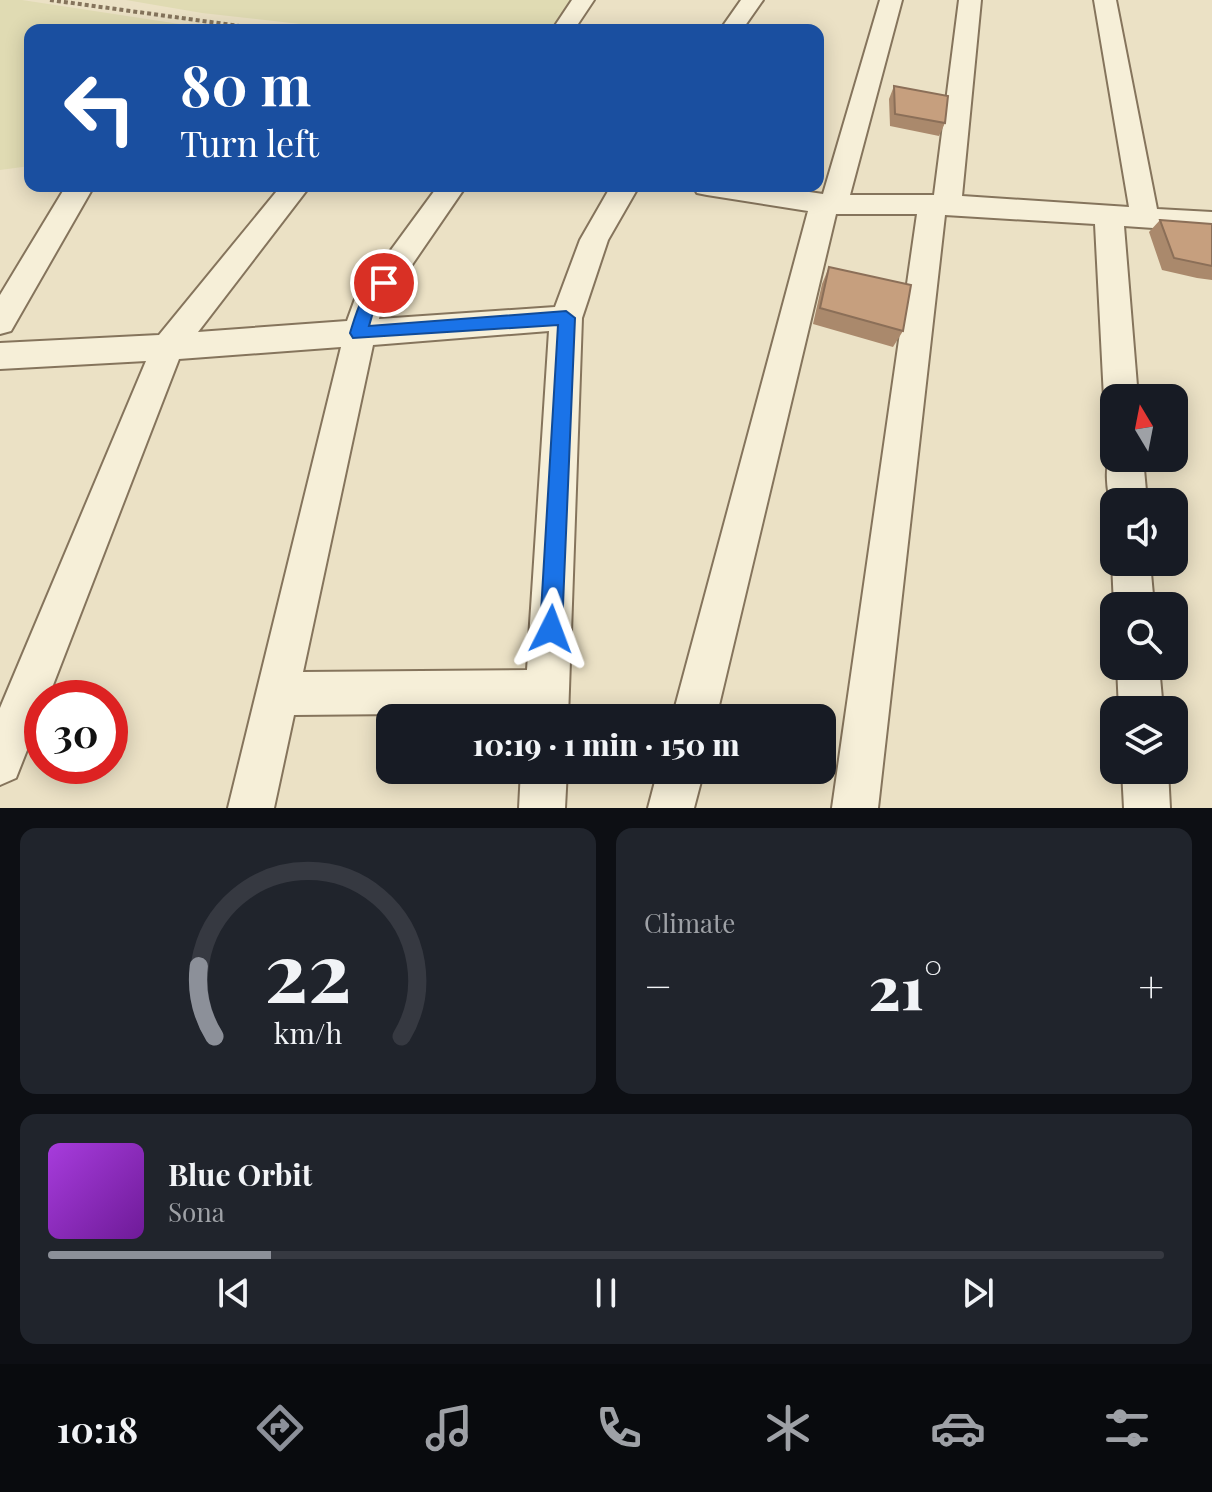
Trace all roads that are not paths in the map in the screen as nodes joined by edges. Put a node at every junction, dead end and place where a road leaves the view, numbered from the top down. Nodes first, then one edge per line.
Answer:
1 (583, 0) edge
2 (752, 0) edge
3 (891, 0) edge
4 (970, 0) edge
5 (1105, 0) edge
6 (567, 24) edge
7 (735, 24) edge
8 (76, 192) edge
9 (291, 192) edge
10 (448, 192) edge
11 (622, 192) edge
12 (748, 192) edge
13 (829, 204) junction
14 (939, 205) junction
15 (1109, 215) junction
16 (1145, 219) junction
17 (1212, 222) edge
18 (566, 318) junction
19 (0, 322) edge
20 (359, 333) junction
21 (168, 347) junction
22 (0, 356) edge
23 (1120, 384) edge
24 (277, 694) junction
25 (547, 704) edge
26 (698, 704) edge
27 (0, 762) edge
28 (543, 784) edge
29 (677, 784) edge
30 (1146, 784) edge
31 (251, 808) edge
32 (542, 808) edge
33 (671, 808) edge
34 (855, 808) edge
35 (1147, 808) edge

1 - 6 street
2 - 7 street
3 - 13 street
4 - 14 street
5 - 16 street
8 - 19 street
9 - 21 street
10 - 20 street
11 - 18 street
12 - 13 street
13 - 14 street
13 - 26 street
14 - 15 street
14 - 34 street
15 - 16 street
15 - 23 street
16 - 17 street
18 - 20 street
18 - 25 street
20 - 21 street
20 - 24 street
21 - 22 street
21 - 27 street
24 - 25 street
24 - 31 street
28 - 32 street
29 - 33 street
30 - 35 street

